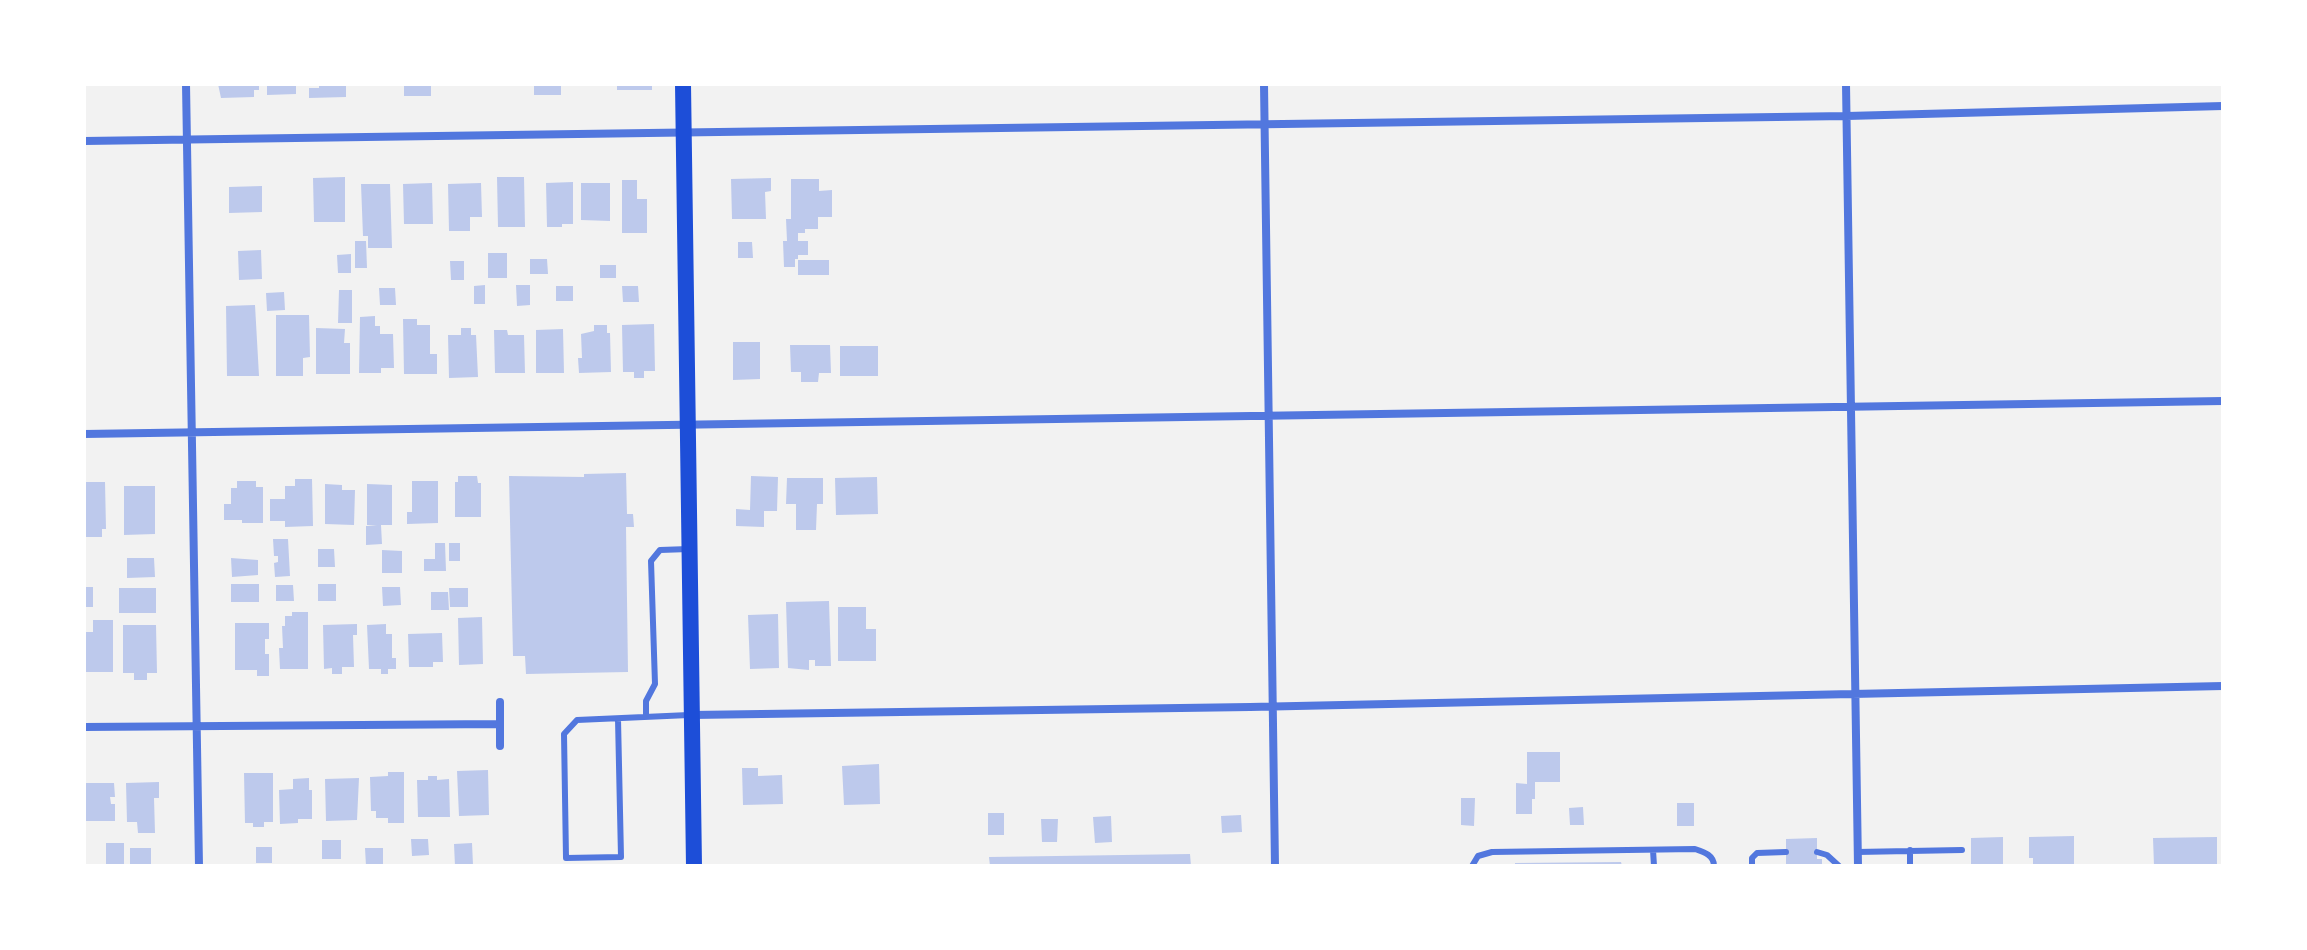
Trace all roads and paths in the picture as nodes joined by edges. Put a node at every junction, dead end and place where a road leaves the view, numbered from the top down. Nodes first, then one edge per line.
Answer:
1 (186, 84) edge
2 (683, 84) edge
3 (1264, 84) edge
4 (1846, 84) edge
5 (2223, 106) edge
6 (1847, 116) junction
7 (1265, 124) junction
8 (684, 133) junction
9 (187, 140) junction
10 (84, 141) edge
11 (2223, 401) edge
12 (1850, 410) junction
13 (1270, 418) junction
14 (688, 428) junction
15 (192, 433) junction
16 (84, 434) edge
17 (689, 549) junction
18 (2223, 686) edge
19 (1855, 693) junction
20 (500, 702) dead end
21 (1274, 706) junction
22 (692, 715) junction
23 (646, 717) junction
24 (618, 719) junction
25 (500, 724) junction
26 (197, 725) junction
27 (84, 727) edge
28 (500, 746) dead end
29 (1653, 850) junction
30 (1910, 850) junction
31 (1962, 850) dead end
32 (1786, 852) dead end
33 (1817, 852) dead end
34 (1857, 852) junction
35 (1752, 862) edge
36 (199, 866) edge
37 (694, 866) edge
38 (1275, 866) edge
39 (1472, 866) edge
40 (1654, 866) edge
41 (1714, 866) edge
42 (1839, 866) edge
43 (1858, 866) edge
44 (1910, 866) edge

1 - 9 street
2 - 8 main road
3 - 7 street
4 - 6 street
5 - 6 street
6 - 7 street
6 - 12 street
7 - 8 street
7 - 13 street
8 - 9 street
8 - 14 main road
9 - 10 street
9 - 15 street
11 - 12 street
12 - 13 street
12 - 19 street
13 - 14 street
13 - 21 street
14 - 15 street
14 - 17 main road
15 - 16 street
15 - 26 street
17 - 22 main road
17 - 23 lane
18 - 19 street
19 - 21 street
19 - 34 street
20 - 25 street
21 - 22 street
21 - 38 street
22 - 23 lane
22 - 37 main road
23 - 24 lane
24 - 24 lane
25 - 26 street
25 - 28 street
26 - 27 street
26 - 36 street
29 - 39 lane
29 - 40 lane
29 - 41 lane
30 - 31 lane
30 - 34 lane
30 - 44 lane
32 - 35 lane
33 - 42 lane
34 - 43 street

